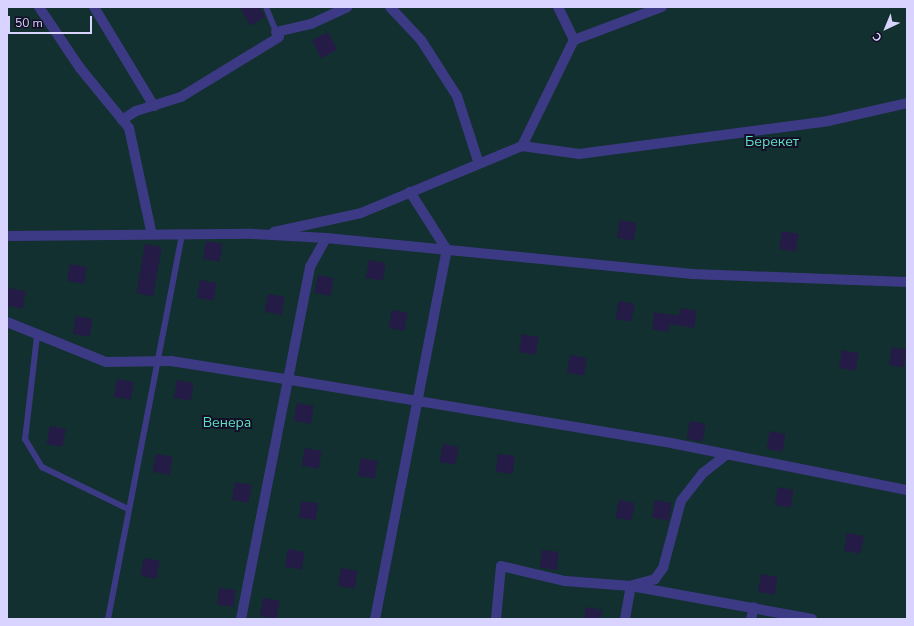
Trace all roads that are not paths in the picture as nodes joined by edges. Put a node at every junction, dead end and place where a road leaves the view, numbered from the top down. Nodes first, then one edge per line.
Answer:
1 (39, 7) edge
2 (94, 7) edge
3 (266, 7) edge
4 (347, 7) edge
5 (390, 7) edge
6 (558, 7) edge
7 (662, 7) edge
8 (278, 35) junction
9 (574, 40) junction
10 (907, 103) edge
11 (154, 106) junction
12 (122, 120) junction
13 (522, 146) junction
14 (479, 164) junction
15 (410, 192) junction
16 (261, 234) junction
17 (152, 235) junction
18 (7, 236) edge
19 (182, 236) junction
20 (326, 238) junction
21 (447, 250) junction
22 (907, 282) edge
23 (7, 322) edge
24 (37, 336) junction
25 (157, 362) junction
26 (285, 379) junction
27 (417, 403) junction
28 (726, 455) junction
29 (907, 490) edge
30 (128, 509) junction
31 (631, 586) junction
32 (754, 607) junction
33 (108, 619) edge
34 (241, 619) edge
35 (375, 619) edge
36 (496, 619) edge
37 (625, 619) edge
38 (751, 619) edge
39 (812, 619) edge

1 - 12 street
2 - 11 street
3 - 8 lane
4 - 8 street
5 - 14 street
6 - 9 street
7 - 9 street
8 - 11 street
9 - 13 street
10 - 13 street
11 - 12 street
12 - 17 street
13 - 14 street
14 - 15 street
15 - 16 street
15 - 21 street
16 - 19 street
16 - 20 street
17 - 18 street
17 - 19 street
19 - 25 lane
20 - 21 street
20 - 26 street
21 - 22 street
21 - 27 street
23 - 24 street
24 - 25 street
24 - 30 lane
25 - 26 street
25 - 30 lane
26 - 27 street
26 - 34 street
27 - 28 street
27 - 35 street
28 - 29 street
28 - 31 street
30 - 33 lane
31 - 32 street
31 - 36 street
31 - 37 street
32 - 38 street
32 - 39 street

